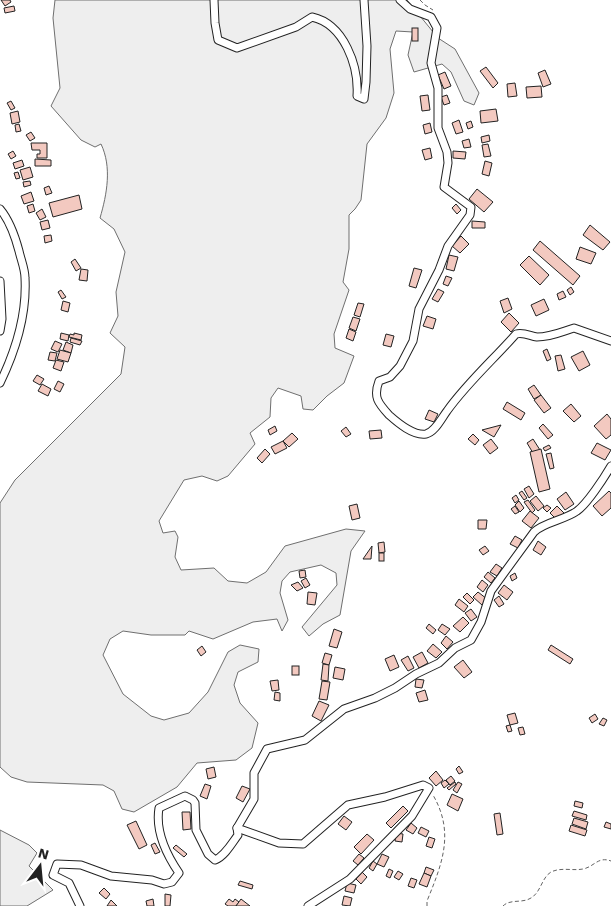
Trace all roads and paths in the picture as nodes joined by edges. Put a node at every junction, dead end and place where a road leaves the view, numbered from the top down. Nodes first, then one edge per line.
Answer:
1 (214, 0) edge
2 (364, 0) edge
3 (400, 0) edge
4 (0, 209) edge
5 (0, 281) edge
6 (0, 331) edge
7 (611, 341) edge
8 (0, 383) edge
9 (611, 466) edge
10 (429, 788) junction
11 (237, 828) junction
12 (611, 862) edge
13 (80, 906) edge
14 (308, 906) edge
15 (427, 906) edge
16 (503, 906) edge

1 - 2 street
3 - 7 street
4 - 8 street
5 - 6 street
9 - 11 street
10 - 11 street
10 - 14 street
10 - 15 path
11 - 13 street
12 - 16 path

